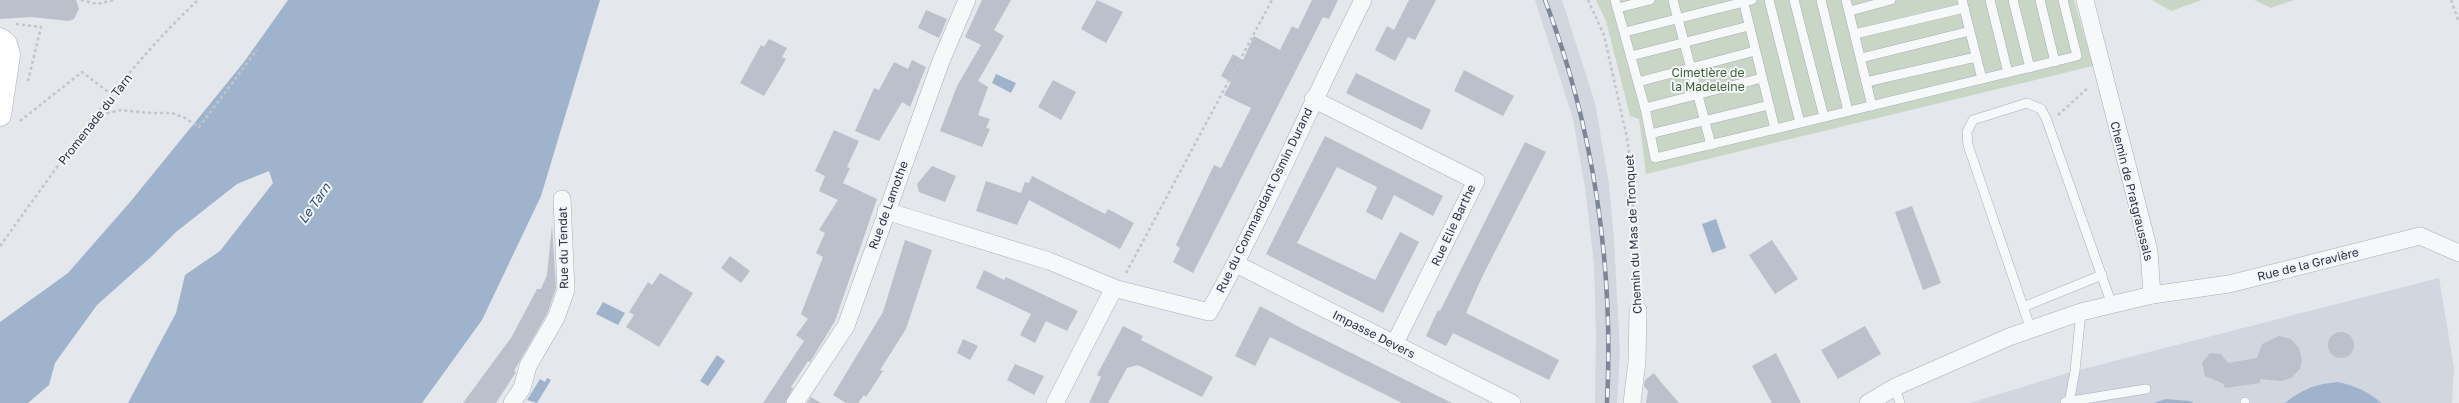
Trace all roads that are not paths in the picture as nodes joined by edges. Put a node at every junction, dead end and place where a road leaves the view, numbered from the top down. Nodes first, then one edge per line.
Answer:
1 (967, 0) edge
2 (1363, 0) edge
3 (1650, 0) edge
4 (1673, 0) edge
5 (1769, 0) edge
6 (1794, 0) edge
7 (1821, 0) edge
8 (1846, 0) edge
9 (1891, 0) edge
10 (1990, 0) edge
11 (2013, 0) edge
12 (2040, 0) edge
13 (2063, 0) edge
14 (2085, 0) edge
15 (1746, 1) edge
16 (1617, 4) edge
17 (1963, 4) edge
18 (1850, 11) junction
19 (1678, 18) junction
20 (1749, 26) junction
21 (7, 31) edge
22 (1970, 31) junction
23 (1625, 32) junction
24 (1855, 34) junction
25 (1685, 42) junction
26 (1755, 51) junction
27 (1631, 56) junction
28 (1976, 57) junction
29 (1861, 58) junction
30 (2055, 62) junction
31 (1692, 68) junction
32 (2030, 68) junction
33 (2008, 73) junction
34 (1762, 78) junction
35 (1982, 79) junction
36 (1638, 82) junction
37 (1866, 82) junction
38 (1699, 94) junction
39 (1313, 99) junction
40 (1768, 105) junction
41 (1872, 106) junction
42 (1645, 108) junction
43 (1848, 112) junction
44 (9, 116) edge
45 (1824, 117) junction
46 (1705, 120) junction
47 (1800, 123) junction
48 (1775, 129) junction
49 (1650, 134) junction
50 (1711, 145) junction
51 (562, 200) dead end
52 (886, 211) junction
53 (2459, 253) edge
54 (1236, 264) junction
55 (2102, 276) junction
56 (1115, 288) junction
57 (2152, 295) junction
58 (2112, 304) junction
59 (2023, 307) junction
60 (1638, 310) road end
61 (2081, 312) junction
62 (2031, 330) junction
63 (1394, 344) junction
64 (2146, 389) dead end
65 (1897, 395) edge
66 (2067, 402) edge
67 (512, 403) edge
68 (796, 403) edge
69 (1055, 403) edge
70 (1512, 403) edge
71 (1632, 403) edge
72 (1868, 403) edge

1 - 52 street, Rue de Lamothe
2 - 39 street, Rue du Commandant Osmin Durand
3 - 16 lane
4 - 19 lane
5 - 47 lane
6 - 45 lane
7 - 43 lane
8 - 18 lane
9 - 18 lane
10 - 33 lane
11 - 32 lane
12 - 30 lane
13 - 30 lane
14 - 57 street, Chemin de Pratgraussals
15 - 19 lane
15 - 20 lane
16 - 23 lane
17 - 22 lane
17 - 24 lane
18 - 24 lane
19 - 23 lane
19 - 25 lane
20 - 25 lane
20 - 26 lane
21 - 44 street
22 - 28 lane
22 - 29 lane
23 - 27 lane
24 - 29 lane
25 - 27 lane
25 - 31 lane
26 - 31 lane
26 - 34 lane
27 - 36 lane
28 - 35 lane
28 - 37 lane
29 - 37 lane
30 - 32 lane
31 - 36 lane
31 - 38 lane
32 - 33 lane
33 - 35 lane
34 - 38 lane
34 - 40 lane
35 - 41 lane
36 - 42 lane
37 - 41 lane
38 - 42 lane
38 - 46 lane
39 - 54 street, Rue du Commandant Osmin Durand
39 - 63 street, Rue Elie Barthe
40 - 46 lane
40 - 48 lane
41 - 43 lane
42 - 49 lane
43 - 45 lane
45 - 47 lane
46 - 49 lane
46 - 50 lane
47 - 48 lane
48 - 50 lane
49 - 50 lane
51 - 67 street, Rue du Tendat
52 - 56 street, Rue du Commandant Osmin Durand
52 - 68 street, Rue de Lamothe
53 - 57 street, Rue de la Gravière
54 - 56 street, Rue du Commandant Osmin Durand
54 - 63 street, Impasse Devers
55 - 58 lane
55 - 59 lane
55 - 59 lane
56 - 69 street
57 - 58 street
58 - 61 street
59 - 62 lane
60 - 71 street, Chemin du Mas de Tronquet
61 - 62 street
61 - 66 lane
62 - 65 street
63 - 70 street, Impasse Devers
64 - 66 lane
65 - 72 street

